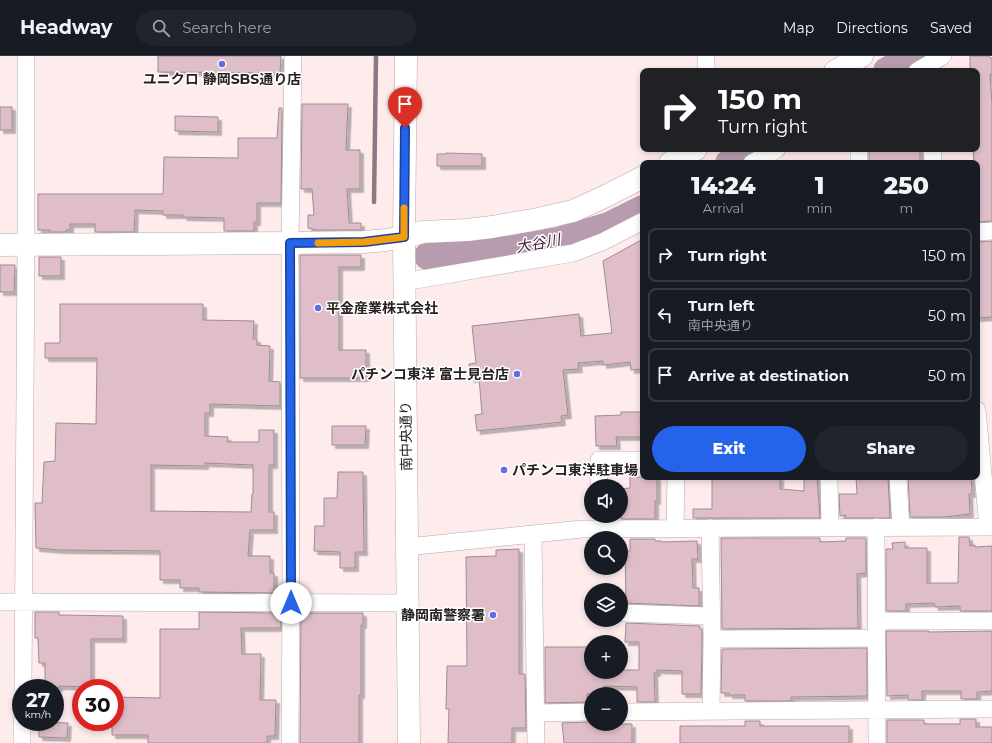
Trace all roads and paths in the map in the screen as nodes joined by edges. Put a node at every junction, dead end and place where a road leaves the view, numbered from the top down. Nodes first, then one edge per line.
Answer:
1 (26, 56) edge
2 (293, 56) edge
3 (406, 56) edge
4 (706, 56) edge
5 (862, 56) edge
6 (943, 56) edge
7 (706, 68) edge
8 (840, 68) edge
9 (925, 68) edge
10 (690, 152) edge
11 (772, 152) edge
12 (676, 160) edge
13 (757, 160) edge
14 (640, 179) edge
15 (640, 223) edge
16 (980, 232) edge
17 (992, 232) edge
18 (404, 237) junction
19 (290, 243) junction
20 (0, 245) edge
21 (26, 245) junction
22 (404, 282) junction
23 (980, 437) edge
24 (640, 460) edge
25 (599, 479) edge
26 (676, 480) edge
27 (829, 480) edge
28 (898, 480) edge
29 (599, 523) edge
30 (830, 527) junction
31 (876, 527) junction
32 (901, 527) junction
33 (990, 527) edge
34 (676, 528) junction
35 (710, 528) junction
36 (533, 535) junction
37 (407, 547) junction
38 (0, 602) edge
39 (23, 602) junction
40 (291, 603) junction
41 (408, 603) junction
42 (628, 613) edge
43 (711, 616) junction
44 (992, 621) edge
45 (876, 630) junction
46 (712, 639) junction
47 (22, 679) edge
48 (877, 709) junction
49 (992, 709) edge
50 (711, 711) junction
51 (584, 712) edge
52 (628, 712) edge
53 (536, 713) junction
54 (22, 731) edge
55 (22, 743) edge
56 (290, 743) edge
57 (410, 743) edge
58 (536, 743) edge
59 (877, 743) edge

1 - 21 street
2 - 19 street
3 - 18 street, 南中央通り
4 - 7 street
5 - 8 street
6 - 9 street
10 - 12 street
11 - 13 street
14 - 18 street
15 - 22 street
16 - 17 street
18 - 19 street
18 - 22 street, 南中央通り
19 - 21 street
19 - 40 street
20 - 21 street
21 - 39 street
22 - 37 street, 南中央通り
23 - 33 street
24 - 25 street
26 - 34 street
27 - 30 street
28 - 32 street
29 - 34 street
29 - 36 street
30 - 31 street
30 - 35 street
31 - 32 street
31 - 45 street
32 - 33 street
34 - 35 street
35 - 43 street
36 - 37 street
36 - 53 street
37 - 41 street, 南中央通り
38 - 39 street
39 - 40 street
39 - 47 street
40 - 41 street
40 - 56 street
41 - 57 street, 南中央通り
42 - 43 street
43 - 46 street
44 - 45 street
45 - 46 street
45 - 48 street
46 - 50 street
48 - 49 street
48 - 50 street
48 - 59 street
50 - 52 street
51 - 53 street
53 - 58 street
54 - 55 street

